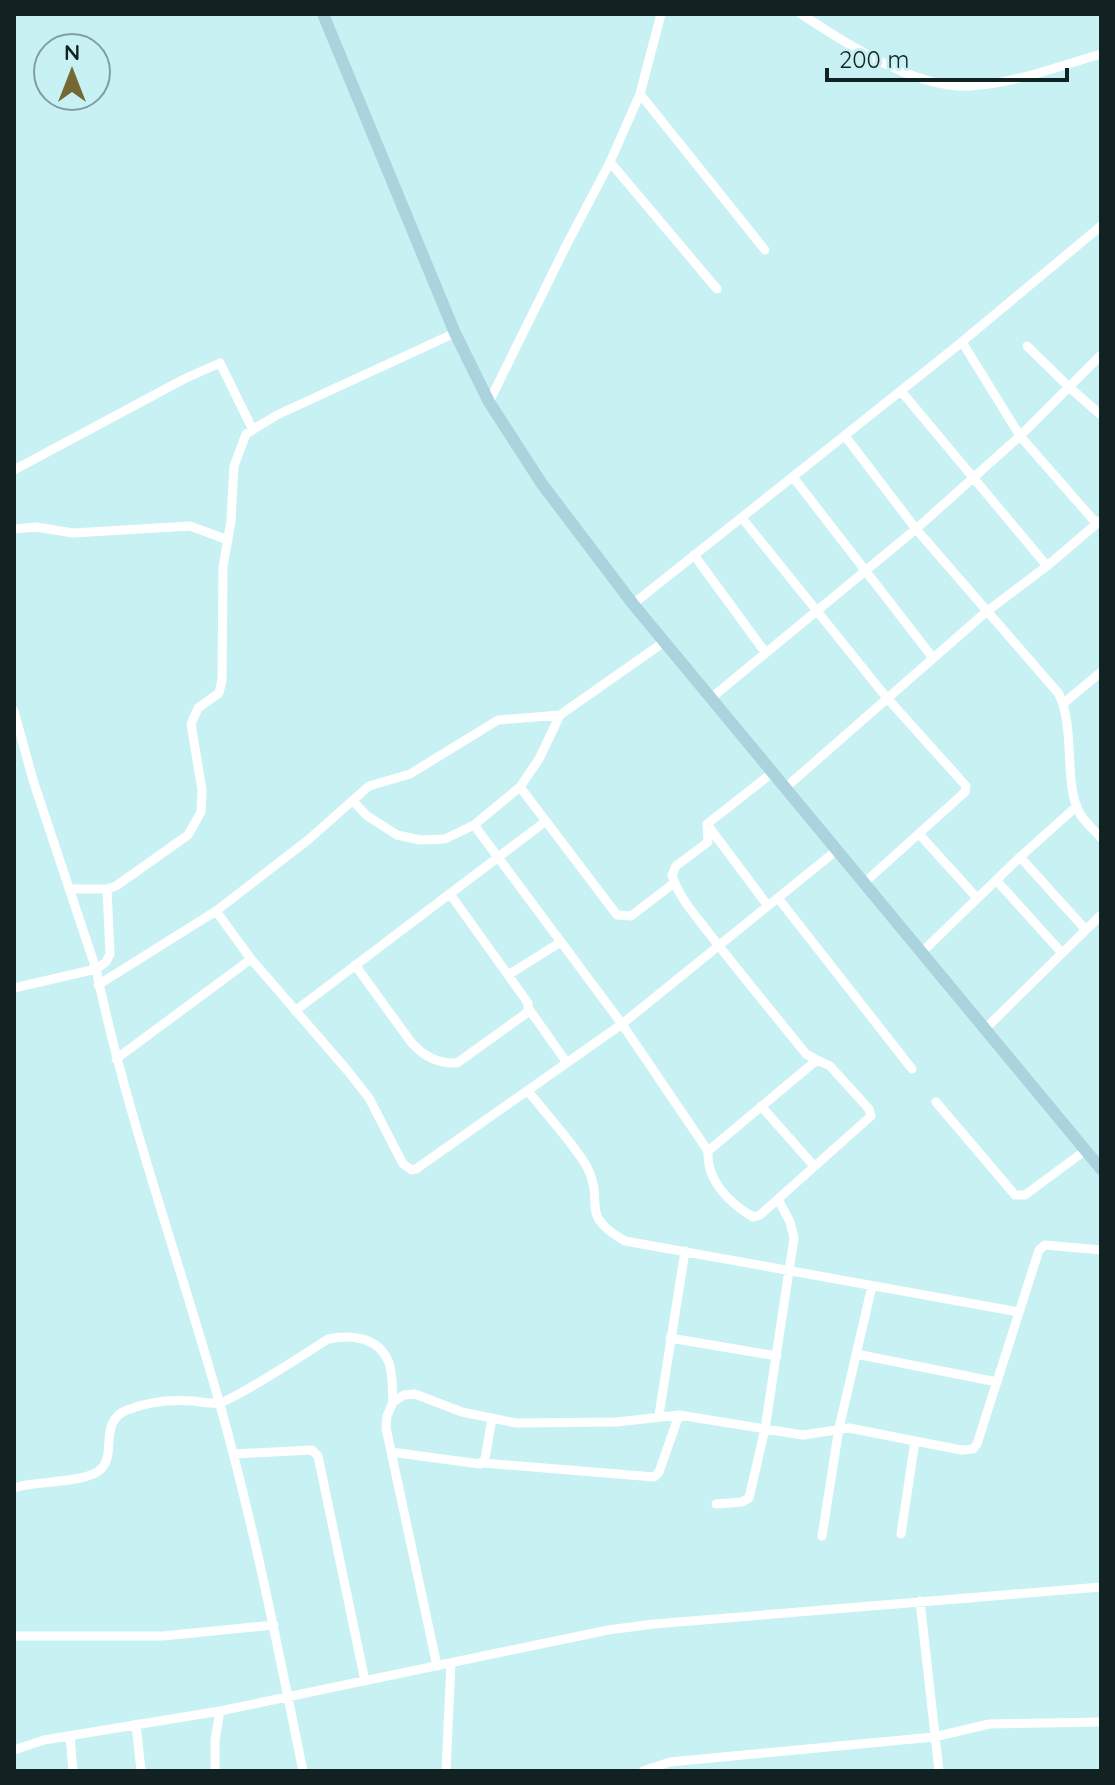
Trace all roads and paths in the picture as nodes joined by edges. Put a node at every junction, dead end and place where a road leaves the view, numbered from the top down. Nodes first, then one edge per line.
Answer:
1 (323, 14) edge
2 (661, 14) edge
3 (801, 14) edge
4 (1101, 54) edge
5 (640, 94) junction
6 (610, 162) junction
7 (1101, 226) edge
8 (765, 250) dead end
9 (717, 289) dead end
10 (455, 333) junction
11 (962, 342) junction
12 (1027, 346) dead end
13 (1101, 355) edge
14 (1069, 387) junction
15 (901, 391) junction
16 (489, 402) junction
17 (1101, 415) edge
18 (252, 428) junction
19 (845, 436) junction
20 (1020, 436) junction
21 (14, 470) edge
22 (793, 477) junction
23 (973, 478) junction
24 (742, 518) junction
25 (1099, 522) edge
26 (14, 529) edge
27 (916, 529) junction
28 (228, 540) junction
29 (694, 555) junction
30 (1047, 566) junction
31 (867, 570) junction
32 (633, 604) junction
33 (816, 611) junction
34 (986, 612) junction
35 (664, 642) junction
36 (765, 652) junction
37 (933, 658) junction
38 (1101, 672) edge
39 (887, 698) junction
40 (710, 699) junction
41 (1064, 703) junction
42 (14, 711) edge
43 (560, 715) junction
44 (772, 773) junction
45 (520, 787) junction
46 (785, 788) junction
47 (354, 802) junction
48 (1077, 806) junction
49 (546, 821) junction
50 (707, 824) junction
51 (474, 825) junction
52 (919, 834) junction
53 (1101, 838) edge
54 (837, 850) junction
55 (1020, 857) junction
56 (498, 858) junction
57 (996, 880) junction
58 (674, 883) junction
59 (864, 883) junction
60 (69, 889) junction
61 (107, 889) junction
62 (450, 894) junction
63 (778, 898) junction
64 (977, 898) junction
65 (768, 906) junction
66 (216, 911) junction
67 (1101, 915) edge
68 (1086, 930) junction
69 (561, 942) junction
70 (719, 946) junction
71 (922, 952) junction
72 (1062, 953) junction
73 (251, 959) junction
74 (355, 965) junction
75 (96, 969) junction
76 (508, 975) junction
77 (98, 985) junction
78 (14, 988) edge
79 (529, 1009) junction
80 (295, 1011) junction
81 (622, 1024) junction
82 (986, 1028) junction
83 (116, 1059) junction
84 (817, 1060) junction
85 (567, 1063) junction
86 (912, 1069) dead end
87 (528, 1091) junction
88 (936, 1102) dead end
89 (761, 1106) junction
90 (1086, 1150) junction
91 (708, 1151) junction
92 (814, 1166) junction
93 (1101, 1169) edge
94 (778, 1199) junction
95 (1101, 1250) edge
96 (685, 1251) junction
97 (791, 1270) junction
98 (872, 1286) junction
99 (1019, 1312) junction
100 (670, 1338) junction
101 (856, 1354) junction
102 (777, 1356) junction
103 (997, 1382) junction
104 (393, 1402) junction
105 (220, 1404) junction
106 (659, 1415) junction
107 (679, 1415) junction
108 (492, 1418) junction
109 (839, 1428) junction
110 (765, 1429) junction
111 (915, 1441) junction
112 (391, 1452) junction
113 (233, 1454) junction
114 (483, 1463) junction
115 (14, 1488) edge
116 (716, 1504) dead end
117 (901, 1534) dead end
118 (822, 1536) dead end
119 (1101, 1587) edge
120 (920, 1601) junction
121 (274, 1625) junction
122 (14, 1636) edge
123 (451, 1663) junction
124 (437, 1666) junction
125 (365, 1681) junction
126 (288, 1697) junction
127 (220, 1711) junction
128 (1101, 1722) edge
129 (136, 1724) junction
130 (70, 1736) junction
131 (934, 1737) junction
132 (14, 1750) edge
133 (73, 1771) edge
134 (141, 1771) edge
135 (215, 1771) edge
136 (303, 1771) edge
137 (446, 1771) edge
138 (643, 1771) edge
139 (939, 1771) edge

1 - 10 street
2 - 5 street
3 - 4 street
5 - 6 street
5 - 8 street
6 - 9 street
6 - 16 street
7 - 11 street
10 - 16 street
10 - 18 street
11 - 15 street
11 - 20 street
12 - 14 street
13 - 14 street
14 - 17 street
14 - 20 street
15 - 19 street
15 - 23 street
16 - 32 street
18 - 21 street
18 - 28 street
19 - 22 street
19 - 27 street
20 - 23 street
20 - 25 street
22 - 24 street
22 - 31 street
23 - 27 street
23 - 30 street
24 - 29 street
24 - 33 street
25 - 30 street
26 - 28 street
27 - 31 street
27 - 34 street
28 - 61 street
29 - 32 street
29 - 36 street
30 - 34 street
31 - 33 street
31 - 37 street
32 - 35 street
33 - 36 street
33 - 39 street
34 - 37 street
34 - 41 street
35 - 40 street
35 - 43 street
36 - 40 street
37 - 39 street
38 - 41 street
39 - 46 street
39 - 52 street
40 - 44 street
41 - 48 street
42 - 60 street
43 - 45 street
43 - 47 street
44 - 46 street
44 - 50 street
45 - 49 street
45 - 51 street
46 - 54 street
47 - 51 street
47 - 66 street
48 - 53 street
48 - 55 street
49 - 56 street
49 - 58 street
50 - 58 street
50 - 65 street
51 - 56 street
52 - 59 street
52 - 64 street
54 - 59 street
54 - 63 street
55 - 57 street
55 - 68 street
56 - 62 street
56 - 69 street
57 - 64 street
57 - 72 street
58 - 70 street
59 - 71 street
60 - 61 street
60 - 75 street
61 - 75 street
62 - 74 street
62 - 76 street
63 - 65 street
63 - 86 street
64 - 71 street
65 - 70 street
66 - 73 street
66 - 77 street
67 - 68 street
68 - 72 street
69 - 76 street
69 - 81 street
70 - 81 street
70 - 84 street
71 - 82 street
72 - 82 street
73 - 80 street
73 - 83 street
74 - 79 street
74 - 80 street
75 - 77 street
75 - 78 street
76 - 79 street
77 - 83 street
79 - 85 street
80 - 87 street
81 - 85 street
81 - 91 street
82 - 90 street
83 - 105 street
84 - 89 street
84 - 92 street
85 - 87 street
87 - 96 street
88 - 90 street
89 - 91 street
89 - 92 street
90 - 93 street
91 - 94 street
92 - 94 street
94 - 97 street
95 - 99 street
96 - 97 street
96 - 100 street
97 - 98 street
97 - 102 street
98 - 99 street
98 - 101 street
99 - 103 street
100 - 102 street
100 - 106 street
101 - 103 street
101 - 109 street
102 - 110 street
103 - 111 street
104 - 105 street
104 - 108 street
104 - 112 street
105 - 113 street
105 - 115 street
106 - 107 street
106 - 108 street
107 - 110 street
107 - 114 street
108 - 114 street
109 - 110 street
109 - 111 street
109 - 118 street
110 - 116 street
111 - 117 street
112 - 114 street
112 - 124 street
113 - 121 street
113 - 125 street
119 - 120 street
120 - 123 street
120 - 131 street
121 - 122 street
121 - 126 street
123 - 124 street
123 - 137 street
124 - 125 street
125 - 126 street
126 - 127 street
126 - 136 street
127 - 129 street
127 - 135 street
128 - 131 street
129 - 130 street
129 - 134 street
130 - 132 street
130 - 133 street
131 - 138 street
131 - 139 street

